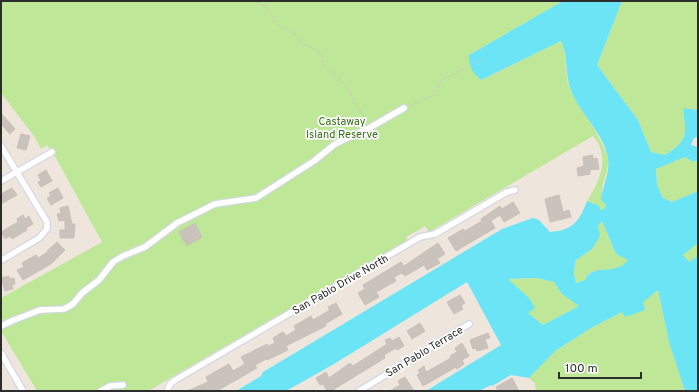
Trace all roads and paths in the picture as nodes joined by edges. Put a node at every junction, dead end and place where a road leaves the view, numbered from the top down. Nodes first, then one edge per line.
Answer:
1 (253, 1) edge
2 (481, 60) dead end
3 (404, 108) joint
4 (365, 117) dead end
5 (1, 146) edge
6 (52, 152) dead end
7 (17, 171) junction
8 (1, 181) edge
9 (515, 190) dead end
10 (2, 260) dead end
11 (470, 324) dead end
12 (1, 326) edge
13 (1, 353) edge
14 (123, 385) dead end
15 (168, 389) edge
16 (22, 391) edge
17 (101, 391) edge
18 (359, 391) edge

1 - 4 path
2 - 3 path
3 - 12 street
5 - 7 street
6 - 7 street
7 - 8 street
7 - 10 street
9 - 15 street, San Pablo Drive North
11 - 18 street, San Pablo Terrace
13 - 16 street
14 - 17 street

